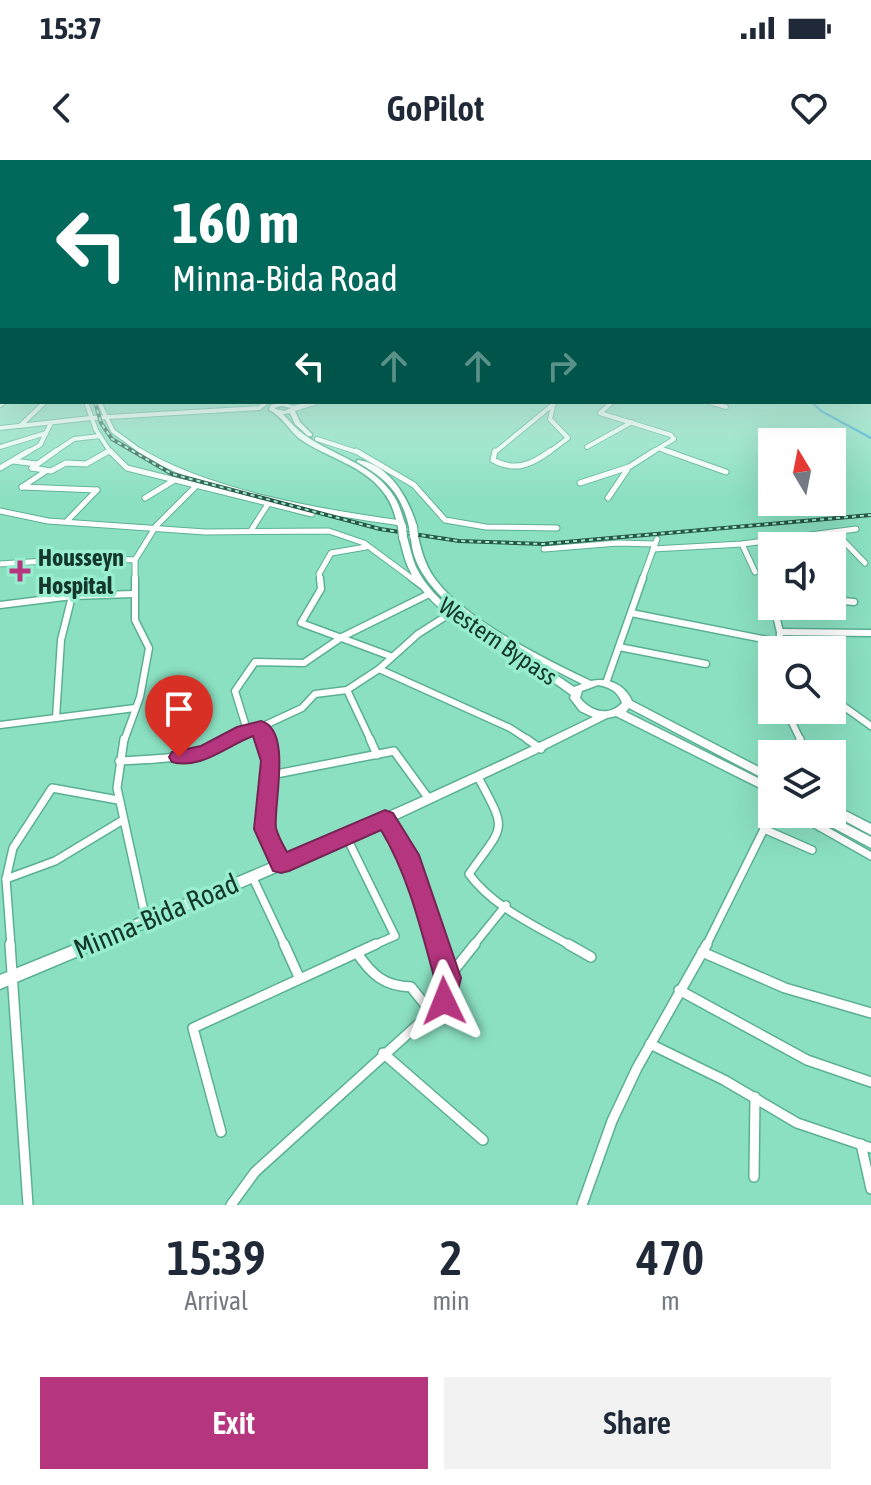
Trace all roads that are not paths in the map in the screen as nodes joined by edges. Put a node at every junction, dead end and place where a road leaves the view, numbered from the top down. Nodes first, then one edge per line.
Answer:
1 (43, 404) edge
2 (87, 404) edge
3 (100, 404) edge
4 (195, 404) edge
5 (554, 404) edge
6 (610, 404) edge
7 (716, 404) edge
8 (273, 406) edge
9 (290, 406) edge
10 (726, 407) dead end
11 (196, 413) junction
12 (91, 418) junction
13 (104, 418) junction
14 (632, 422) junction
15 (51, 423) junction
16 (20, 426) junction
17 (0, 428) edge
18 (47, 432) junction
19 (100, 436) junction
20 (317, 439) junction
21 (0, 447) edge
22 (587, 447) dead end
23 (661, 449) junction
24 (109, 451) junction
25 (13, 461) junction
26 (37, 464) junction
27 (629, 467) junction
28 (0, 468) edge
29 (46, 471) junction
30 (726, 472) dead end
31 (173, 481) junction
32 (580, 483) dead end
33 (195, 487) junction
34 (145, 498) dead end
35 (608, 498) dead end
36 (268, 504) junction
37 (0, 511) edge
38 (312, 514) dead end
39 (67, 521) junction
40 (156, 526) junction
41 (557, 528) dead end
42 (252, 529) junction
43 (856, 529) dead end
44 (407, 530) junction
45 (835, 532) edge
46 (758, 542) edge
47 (846, 543) edge
48 (655, 544) junction
49 (742, 544) junction
50 (366, 547) junction
51 (544, 549) dead end
52 (135, 560) junction
53 (865, 563) dead end
54 (0, 564) edge
55 (755, 572) dead end
56 (421, 585) junction
57 (133, 594) junction
58 (429, 594) junction
59 (72, 596) junction
60 (846, 601) edge
61 (854, 602) dead end
62 (0, 605) edge
63 (451, 613) junction
64 (631, 613) junction
65 (777, 620) edge
66 (780, 632) junction
67 (871, 633) edge
68 (779, 636) edge
69 (342, 637) junction
70 (758, 638) edge
71 (619, 647) junction
72 (390, 656) junction
73 (706, 664) dead end
74 (379, 669) junction
75 (588, 683) junction
76 (606, 683) junction
77 (347, 690) junction
78 (575, 693) junction
79 (627, 703) junction
80 (135, 708) junction
81 (581, 708) junction
82 (846, 708) edge
83 (618, 713) junction
84 (603, 716) junction
85 (56, 718) junction
86 (0, 725) edge
87 (871, 726) edge
88 (261, 727) junction
89 (247, 730) junction
90 (574, 731) junction
91 (541, 749) junction
92 (377, 755) junction
93 (119, 761) junction
94 (758, 772) edge
95 (271, 775) junction
96 (478, 777) junction
97 (758, 783) edge
98 (429, 799) junction
99 (118, 800) junction
100 (846, 816) edge
101 (385, 819) junction
102 (123, 820) junction
103 (822, 828) edge
104 (843, 828) edge
105 (764, 829) joint
106 (871, 830) edge
107 (346, 836) junction
108 (871, 843) edge
109 (812, 850) dead end
110 (871, 856) edge
111 (281, 864) junction
112 (252, 876) junction
113 (6, 879) junction
114 (4, 897) edge
115 (506, 905) junction
116 (146, 920) junction
117 (702, 952) junction
118 (357, 953) junction
119 (591, 957) dead end
120 (299, 977) junction
121 (448, 978) junction
122 (6, 980) edge
123 (679, 990) junction
124 (431, 1012) junction
125 (871, 1013) edge
126 (650, 1044) junction
127 (383, 1053) junction
128 (871, 1082) edge
129 (755, 1097) junction
130 (221, 1132) dead end
131 (483, 1140) dead end
132 (866, 1146) edge
133 (754, 1177) dead end
134 (871, 1189) edge
135 (28, 1205) edge
136 (231, 1205) edge
137 (582, 1205) edge

1 - 16 street
2 - 12 street
3 - 13 street
4 - 11 street
5 - 5 street
6 - 14 street
7 - 10 street
8 - 9 main road
8 - 11 street
8 - 44 main road, Western Bypass
9 - 20 main road, Western Bypass
11 - 13 street
12 - 13 street
12 - 15 street
12 - 19 street
13 - 44 street
14 - 22 street
14 - 23 street
15 - 16 street
15 - 18 street
16 - 17 street
18 - 21 street
18 - 25 street
19 - 24 street
19 - 26 street
20 - 41 street
20 - 44 main road, Western Bypass
23 - 27 street
23 - 30 street
24 - 29 street
24 - 31 street
25 - 26 street
25 - 28 street
26 - 29 street
27 - 32 street
27 - 35 street
29 - 39 street
31 - 33 street
31 - 34 street
33 - 36 street
33 - 40 street
36 - 38 street
36 - 42 street
37 - 39 street
39 - 40 street
40 - 42 street
40 - 52 street
42 - 50 street
43 - 45 street
44 - 56 main road, Western Bypass
44 - 75 main road, Western Bypass
46 - 49 street
47 - 53 street
48 - 49 street
48 - 51 street
48 - 64 street
49 - 55 street
50 - 56 street
50 - 69 street
52 - 54 street
52 - 57 street
56 - 58 main road, Western Bypass
57 - 59 street
57 - 80 street
58 - 63 main road, Western Bypass
58 - 69 street
59 - 62 street
59 - 85 street
60 - 61 street
63 - 72 street
63 - 78 main road, Western Bypass
64 - 70 street
64 - 71 street
65 - 66 street
66 - 67 street
66 - 68 street
69 - 72 street
69 - 89 street
71 - 73 street
71 - 76 street
72 - 74 street
74 - 77 street
74 - 91 street
75 - 76 main road
75 - 78 main road
76 - 79 main road
77 - 88 street
77 - 92 street
78 - 81 main road
79 - 83 main road
79 - 94 main road
80 - 85 street
80 - 93 street
81 - 84 main road
81 - 90 main road
82 - 87 street
83 - 84 main road
83 - 97 main road
84 - 90 main road, Minna-Bida Road
85 - 86 street
88 - 89 street
88 - 95 street
89 - 93 street
90 - 91 main road, Minna-Bida Road
91 - 96 main road, Minna-Bida Road
92 - 95 street
92 - 98 street
93 - 99 street
95 - 111 street
96 - 98 main road, Minna-Bida Road
96 - 115 street
98 - 101 main road, Minna-Bida Road
99 - 102 street
99 - 113 street
100 - 106 main road
101 - 107 main road, Minna-Bida Road
101 - 121 street
102 - 113 street
102 - 116 street
103 - 110 street
104 - 108 main road
105 - 109 street
105 - 117 street
107 - 111 main road, Minna-Bida Road
107 - 118 street
111 - 112 main road, Minna-Bida Road
112 - 116 main road, Minna-Bida Road
112 - 120 street
113 - 114 street
114 - 122 street
115 - 119 street
115 - 121 street
116 - 122 main road, Minna-Bida Road
117 - 123 street
117 - 125 street
118 - 120 street
118 - 124 street
120 - 130 street
121 - 124 street
122 - 135 street
123 - 126 street
123 - 128 street
124 - 127 street
126 - 129 street
126 - 137 street
127 - 131 street
127 - 136 street
129 - 132 street
129 - 133 street
132 - 134 street

